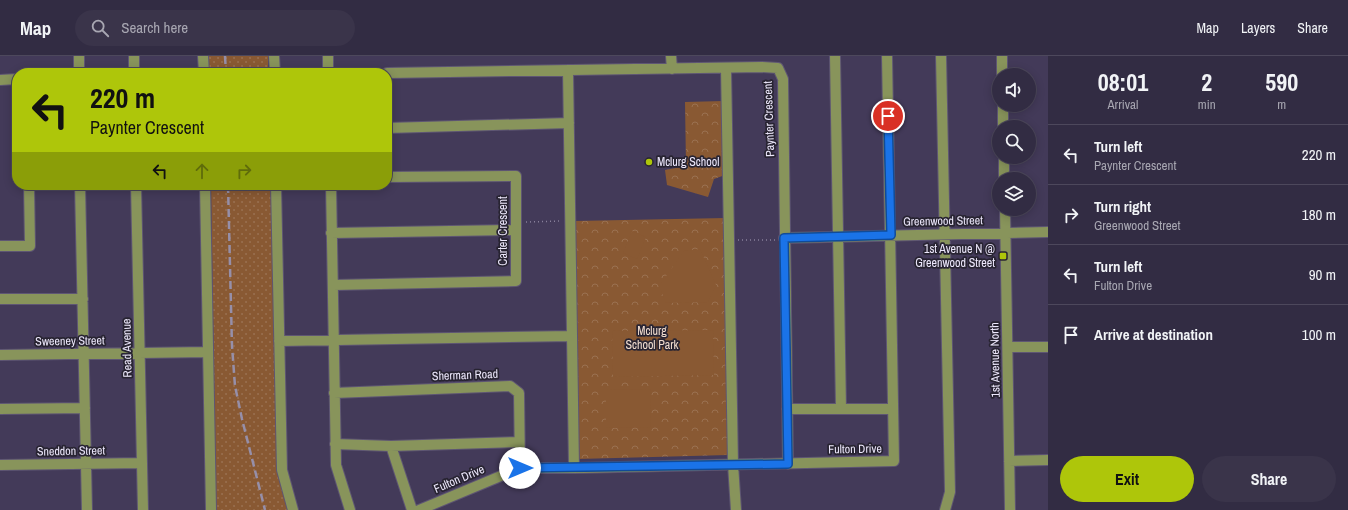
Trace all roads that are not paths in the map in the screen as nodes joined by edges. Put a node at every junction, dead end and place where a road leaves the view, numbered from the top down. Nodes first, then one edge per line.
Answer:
1 (78, 56) edge
2 (134, 56) edge
3 (203, 56) edge
4 (274, 56) edge
5 (328, 56) edge
6 (671, 56) edge
7 (835, 56) edge
8 (887, 56) edge
9 (941, 56) edge
10 (1002, 56) edge
11 (79, 68) edge
12 (134, 68) edge
13 (204, 68) edge
14 (275, 68) edge
15 (328, 68) edge
16 (726, 68) junction
17 (1002, 68) edge
18 (672, 69) junction
19 (568, 70) junction
20 (392, 73) edge
21 (12, 79) edge
22 (0, 80) edge
23 (569, 123) junction
24 (392, 128) edge
25 (392, 177) edge
26 (29, 190) edge
27 (80, 190) edge
28 (136, 190) edge
29 (205, 190) edge
30 (276, 190) edge
31 (330, 190) edge
32 (1005, 216) edge
33 (516, 226) junction
34 (1048, 232) edge
35 (331, 233) junction
36 (1005, 233) junction
37 (944, 234) junction
38 (891, 235) junction
39 (839, 236) junction
40 (784, 239) junction
41 (0, 246) edge
42 (333, 285) junction
43 (0, 299) edge
44 (83, 299) junction
45 (572, 336) junction
46 (334, 340) junction
47 (279, 341) junction
48 (1008, 347) junction
49 (1048, 347) edge
50 (140, 352) junction
51 (208, 352) junction
52 (84, 353) junction
53 (0, 355) edge
54 (334, 392) junction
55 (85, 408) junction
56 (0, 409) edge
57 (841, 409) junction
58 (893, 409) junction
59 (787, 410) junction
60 (519, 442) junction
61 (335, 444) junction
62 (391, 446) junction
63 (1048, 460) edge
64 (1009, 462) junction
65 (142, 463) junction
66 (86, 464) junction
67 (733, 464) junction
68 (788, 464) junction
69 (0, 465) edge
70 (520, 468) junction
71 (574, 468) junction
72 (87, 510) edge
73 (143, 510) edge
74 (211, 510) edge
75 (293, 510) edge
76 (350, 510) edge
77 (412, 510) edge
78 (419, 510) edge
79 (736, 510) edge
80 (945, 510) edge
81 (1010, 510) edge

1 - 11 street
2 - 12 street
3 - 13 street
4 - 14 street
5 - 15 street
6 - 18 street
7 - 39 street
8 - 38 street, Fulton Drive
9 - 37 street
10 - 17 street
16 - 18 street, Paynter Crescent
16 - 40 street, Paynter Crescent
16 - 67 street
18 - 19 street, Paynter Crescent
19 - 20 street, Paynter Crescent
19 - 23 street
21 - 22 street
23 - 24 street
23 - 45 street
25 - 33 street, Carter Crescent
26 - 41 street
27 - 44 street
28 - 50 street, Read Avenue
29 - 51 street
30 - 47 street
31 - 35 street
32 - 36 street, 1st Avenue North
33 - 35 street
33 - 42 street, Carter Crescent
34 - 36 street, Greenwood Street
35 - 42 street
36 - 37 street, Greenwood Street
36 - 48 street, 1st Avenue North
37 - 38 street, Greenwood Street
37 - 80 street
38 - 39 street, Greenwood Street
38 - 58 street, Fulton Drive
39 - 40 street, Greenwood Street
39 - 57 street
40 - 59 street, Paynter Crescent
42 - 46 street
43 - 44 street
44 - 52 street
45 - 46 street
45 - 71 street
46 - 47 street
46 - 54 street
47 - 75 street
48 - 49 street
48 - 64 street, 1st Avenue North
50 - 51 street, Sweeney Street
50 - 52 street, Sweeney Street
50 - 65 street, Read Avenue
51 - 74 street
52 - 53 street, Sweeney Street
52 - 55 street
54 - 60 street, Sherman Road
54 - 61 street
55 - 56 street
55 - 66 street
57 - 58 street
57 - 59 street
58 - 68 street, Fulton Drive
59 - 68 street, Paynter Crescent
60 - 62 street
60 - 70 street, Sherman Road
61 - 62 street
61 - 76 street
62 - 77 street
63 - 64 street
64 - 81 street, 1st Avenue North
65 - 66 street, Sneddon Street
65 - 73 street, Read Avenue
66 - 69 street, Sneddon Street
66 - 72 street
67 - 68 street, Fulton Drive
67 - 71 street, Fulton Drive
67 - 79 street
70 - 71 street, Fulton Drive
70 - 78 street, Fulton Drive

